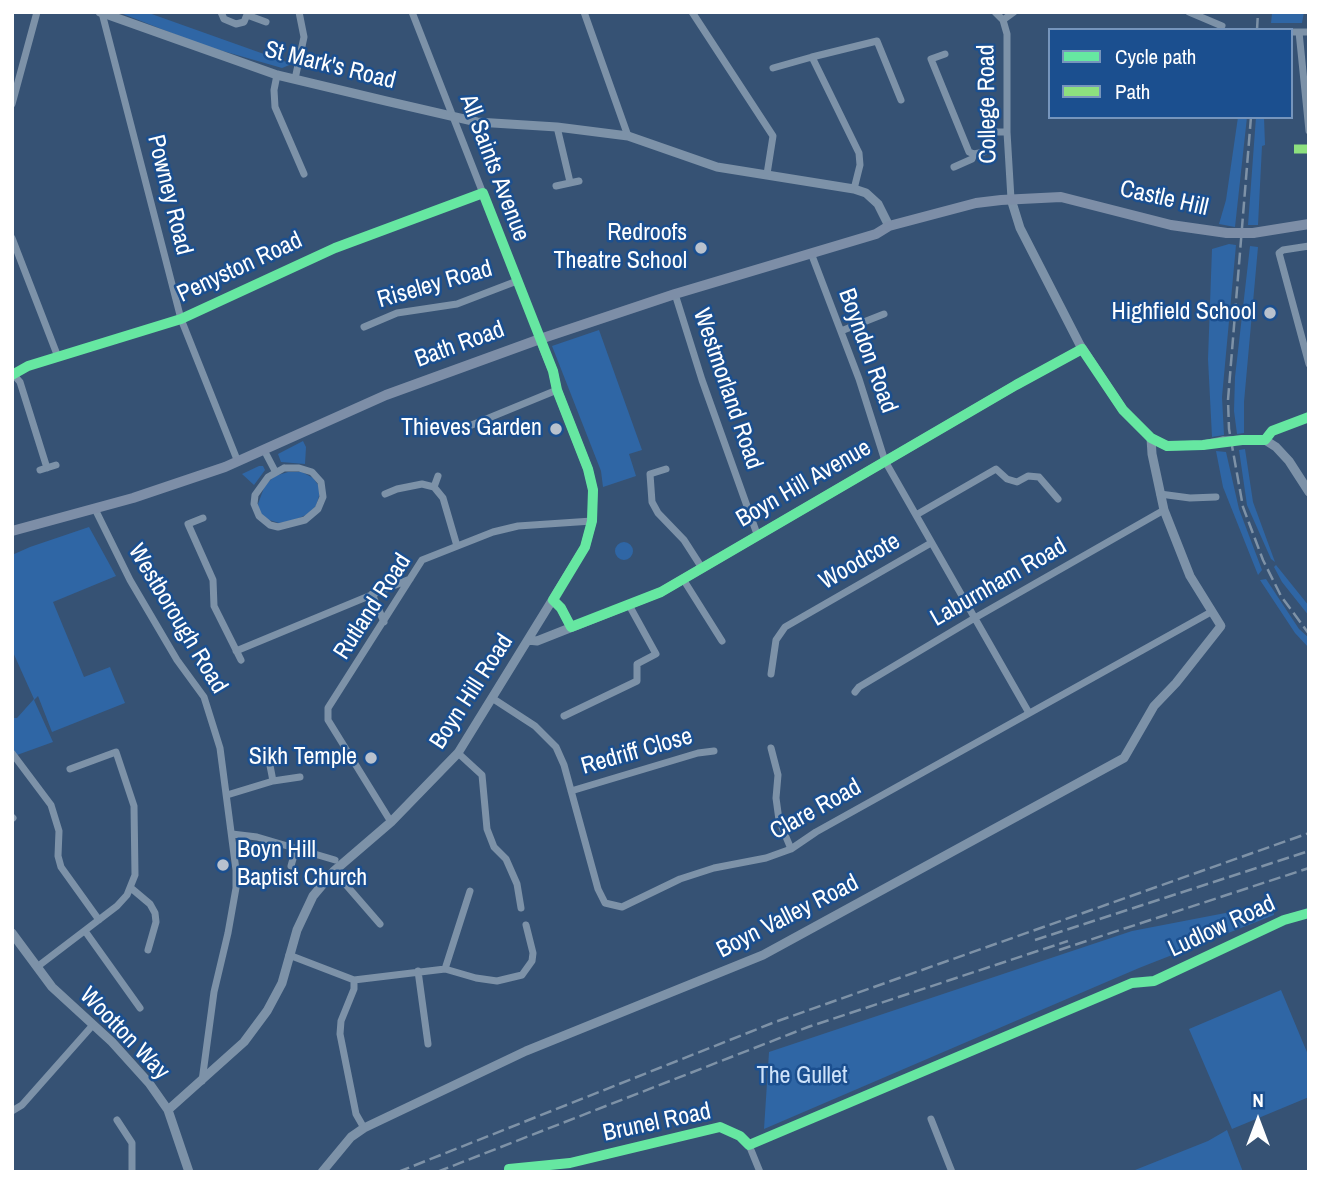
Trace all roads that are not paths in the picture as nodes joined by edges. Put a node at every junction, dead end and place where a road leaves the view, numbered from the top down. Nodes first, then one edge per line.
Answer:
1 (37, 12) edge
2 (222, 12) edge
3 (299, 12) edge
4 (412, 12) edge
5 (584, 12) edge
6 (692, 12) edge
7 (995, 12) edge
8 (1014, 12) edge
9 (1189, 12) edge
10 (101, 13) edge
11 (248, 13) edge
12 (1003, 20) junction
13 (266, 22) dead end
14 (1222, 26) dead end
15 (1295, 32) edge
16 (1309, 32) edge
17 (944, 54) dead end
18 (812, 57) junction
19 (773, 68) dead end
20 (277, 75) junction
21 (295, 79) junction
22 (901, 100) dead end
23 (12, 104) edge
24 (452, 116) junction
25 (558, 127) junction
26 (1309, 131) edge
27 (1007, 132) junction
28 (628, 135) junction
29 (974, 154) junction
30 (954, 167) dead end
31 (304, 174) dead end
32 (767, 174) junction
33 (579, 181) dead end
34 (570, 182) junction
35 (556, 186) dead end
36 (854, 189) junction
37 (482, 192) junction
38 (1011, 199) junction
39 (1309, 224) edge
40 (889, 226) junction
41 (12, 238) edge
42 (1309, 246) edge
43 (811, 253) junction
44 (517, 281) junction
45 (674, 294) junction
46 (884, 314) dead end
47 (181, 319) junction
48 (364, 327) dead end
49 (841, 331) junction
50 (540, 338) junction
51 (1082, 349) junction
52 (58, 357) junction
53 (1309, 364) edge
54 (13, 374) edge
55 (557, 390) junction
56 (1309, 417) edge
57 (457, 431) dead end
58 (1151, 438) junction
59 (1265, 440) junction
60 (264, 450) junction
61 (885, 461) junction
62 (238, 462) junction
63 (48, 468) dead end
64 (666, 469) dead end
65 (275, 471) junction
66 (438, 476) dead end
67 (434, 487) junction
68 (1309, 492) edge
69 (385, 494) dead end
70 (1160, 494) junction
71 (1216, 496) dead end
72 (1058, 499) dead end
73 (95, 509) junction
74 (1164, 510) junction
75 (916, 514) junction
76 (203, 518) dead end
77 (592, 521) junction
78 (12, 531) edge
79 (757, 534) junction
80 (931, 543) junction
81 (457, 546) junction
82 (702, 568) junction
83 (410, 578) junction
84 (683, 579) junction
85 (372, 594) junction
86 (553, 600) junction
87 (629, 605) junction
88 (1211, 611) junction
89 (973, 619) junction
90 (384, 622) junction
91 (570, 627) junction
92 (528, 640) junction
93 (722, 641) dead end
94 (236, 651) junction
95 (241, 660) dead end
96 (771, 674) dead end
97 (855, 692) dead end
98 (492, 698) junction
99 (1029, 713) junction
100 (564, 716) dead end
101 (771, 748) dead end
102 (267, 750) dead end
103 (714, 751) dead end
104 (12, 753) edge
105 (458, 754) junction
106 (70, 769) dead end
107 (300, 777) dead end
108 (273, 781) junction
109 (572, 791) junction
110 (227, 795) junction
111 (391, 822) junction
112 (232, 834) junction
113 (296, 848) junction
114 (791, 849) junction
115 (335, 860) dead end
116 (291, 866) dead end
117 (334, 871) junction
118 (131, 888) junction
119 (470, 891) dead end
120 (521, 908) dead end
121 (1309, 913) edge
122 (99, 920) junction
123 (380, 923) dead end
124 (526, 925) dead end
125 (85, 931) junction
126 (12, 933) edge
127 (148, 950) dead end
128 (289, 955) junction
129 (37, 967) junction
130 (445, 969) junction
131 (418, 971) junction
132 (354, 980) junction
133 (1154, 982) dead end
134 (140, 1008) dead end
135 (92, 1026) junction
136 (428, 1044) dead end
137 (202, 1081) junction
138 (167, 1110) junction
139 (12, 1111) edge
140 (931, 1119) dead end
141 (117, 1120) dead end
142 (364, 1128) junction
143 (570, 1163) dead end
144 (131, 1172) edge
145 (189, 1172) edge
146 (322, 1172) edge
147 (760, 1172) edge
148 (952, 1172) edge

1 - 23 street
2 - 11 street
3 - 21 street
4 - 24 street, All Saints Avenue
5 - 28 street
6 - 32 street
7 - 12 street, College Road
8 - 12 street
9 - 14 street
10 - 20 street, St Mark's Road
10 - 47 street, Powney Road
11 - 13 street
12 - 27 street, College Road
15 - 16 street
15 - 26 street
17 - 29 street
18 - 19 street
18 - 22 street
18 - 36 street
20 - 21 street, St Mark's Road
20 - 31 street
21 - 24 street, St Mark's Road
24 - 25 street, St Mark's Road
24 - 37 street, All Saints Avenue
25 - 28 street, St Mark's Road
25 - 34 street
27 - 29 street
27 - 38 street, College Road
28 - 32 street, St Mark's Road
29 - 30 street
32 - 36 street, St Mark's Road
33 - 34 street
34 - 35 street
36 - 40 street, St Mark's Road
37 - 44 street, All Saints Avenue
37 - 47 street, Penyston Road
38 - 39 main road, Castle Hill, bridge
38 - 40 main road, Bath Road
38 - 51 street
40 - 43 main road, Bath Road
41 - 52 street
42 - 53 street
43 - 45 main road, Bath Road
43 - 49 street, Boyndon Road
44 - 48 street, Riseley Road
44 - 50 street, All Saints Avenue
45 - 50 main road, Bath Road
45 - 79 street, Westmorland Road
46 - 49 street
47 - 52 street, Penyston Road
47 - 62 street, Powney Road
49 - 61 street, Boyndon Road
50 - 55 street, Boyn Hill Road
50 - 60 main road, Bath Road
51 - 58 street
51 - 61 street, Boyn Hill Avenue
52 - 54 street, Penyston Road
54 - 63 street
55 - 57 street
55 - 77 street, Boyn Hill Road
56 - 59 street
58 - 59 street, bridge
58 - 70 street
59 - 68 street
60 - 62 main road, Bath Road
60 - 65 street
61 - 75 street, Boyndon Road
61 - 79 street, Boyn Hill Avenue
62 - 73 main road, Bath Road
64 - 82 street
65 - 65 street
66 - 67 street
67 - 69 street
67 - 81 street
70 - 71 street
70 - 74 street
72 - 75 street
73 - 78 main road, Bath Road
73 - 110 street, Westborough Road
74 - 88 street
74 - 89 street, Laburnham Road
75 - 80 street, Boyndon Road
76 - 94 street
77 - 81 street, Rutland Road
77 - 86 street, Boyn Hill Road
79 - 82 street, Boyn Hill Avenue
80 - 89 street, Boyndon Road
80 - 96 street, Woodcote
81 - 83 street, Rutland Road
82 - 84 street, Boyn Hill Avenue
83 - 85 street
83 - 90 street, Rutland Road
84 - 87 street, Boyn Hill Avenue
84 - 93 street
85 - 90 street
85 - 94 street
86 - 91 street
86 - 92 street, Boyn Hill Road
87 - 91 street, Boyn Hill Avenue
87 - 100 street
88 - 99 street, Clare Road
88 - 142 street, Boyn Valley Road
89 - 97 street, Laburnham Road
89 - 99 street, Boyndon Road
90 - 111 street, Rutland Road
91 - 92 street, Boyn Hill Avenue
92 - 98 street, Boyn Hill Road
94 - 95 street
98 - 105 street, Boyn Hill Road
98 - 109 street, Clare Road
99 - 114 street, Clare Road
101 - 114 street
102 - 108 street
103 - 109 street, Redriff Close
104 - 122 street
105 - 111 street, Boyn Hill Road
105 - 120 street
106 - 118 street
107 - 108 street
108 - 110 street
109 - 114 street, Clare Road
110 - 112 street, Westborough Road
111 - 117 street, Boyn Hill Road
112 - 113 street
112 - 137 street, Westborough Road
113 - 115 street
113 - 116 street
117 - 123 street
117 - 128 street, Boyn Hill Road
118 - 122 street
118 - 127 street
119 - 130 street
121 - 133 street, Ludlow Road
122 - 125 street
124 - 130 street
125 - 129 street
125 - 134 street
126 - 129 street, Wootton Way
128 - 132 street
128 - 137 street, Boyn Hill Road
129 - 135 street, Wootton Way
130 - 131 street
131 - 132 street
131 - 136 street
132 - 142 street
135 - 138 street, Wootton Way
135 - 139 street
137 - 138 street, Boyn Hill Road
138 - 145 street, Wootton Way
140 - 148 street
141 - 144 street
142 - 146 street, Boyn Valley Road
143 - 147 street, Brunel Road

